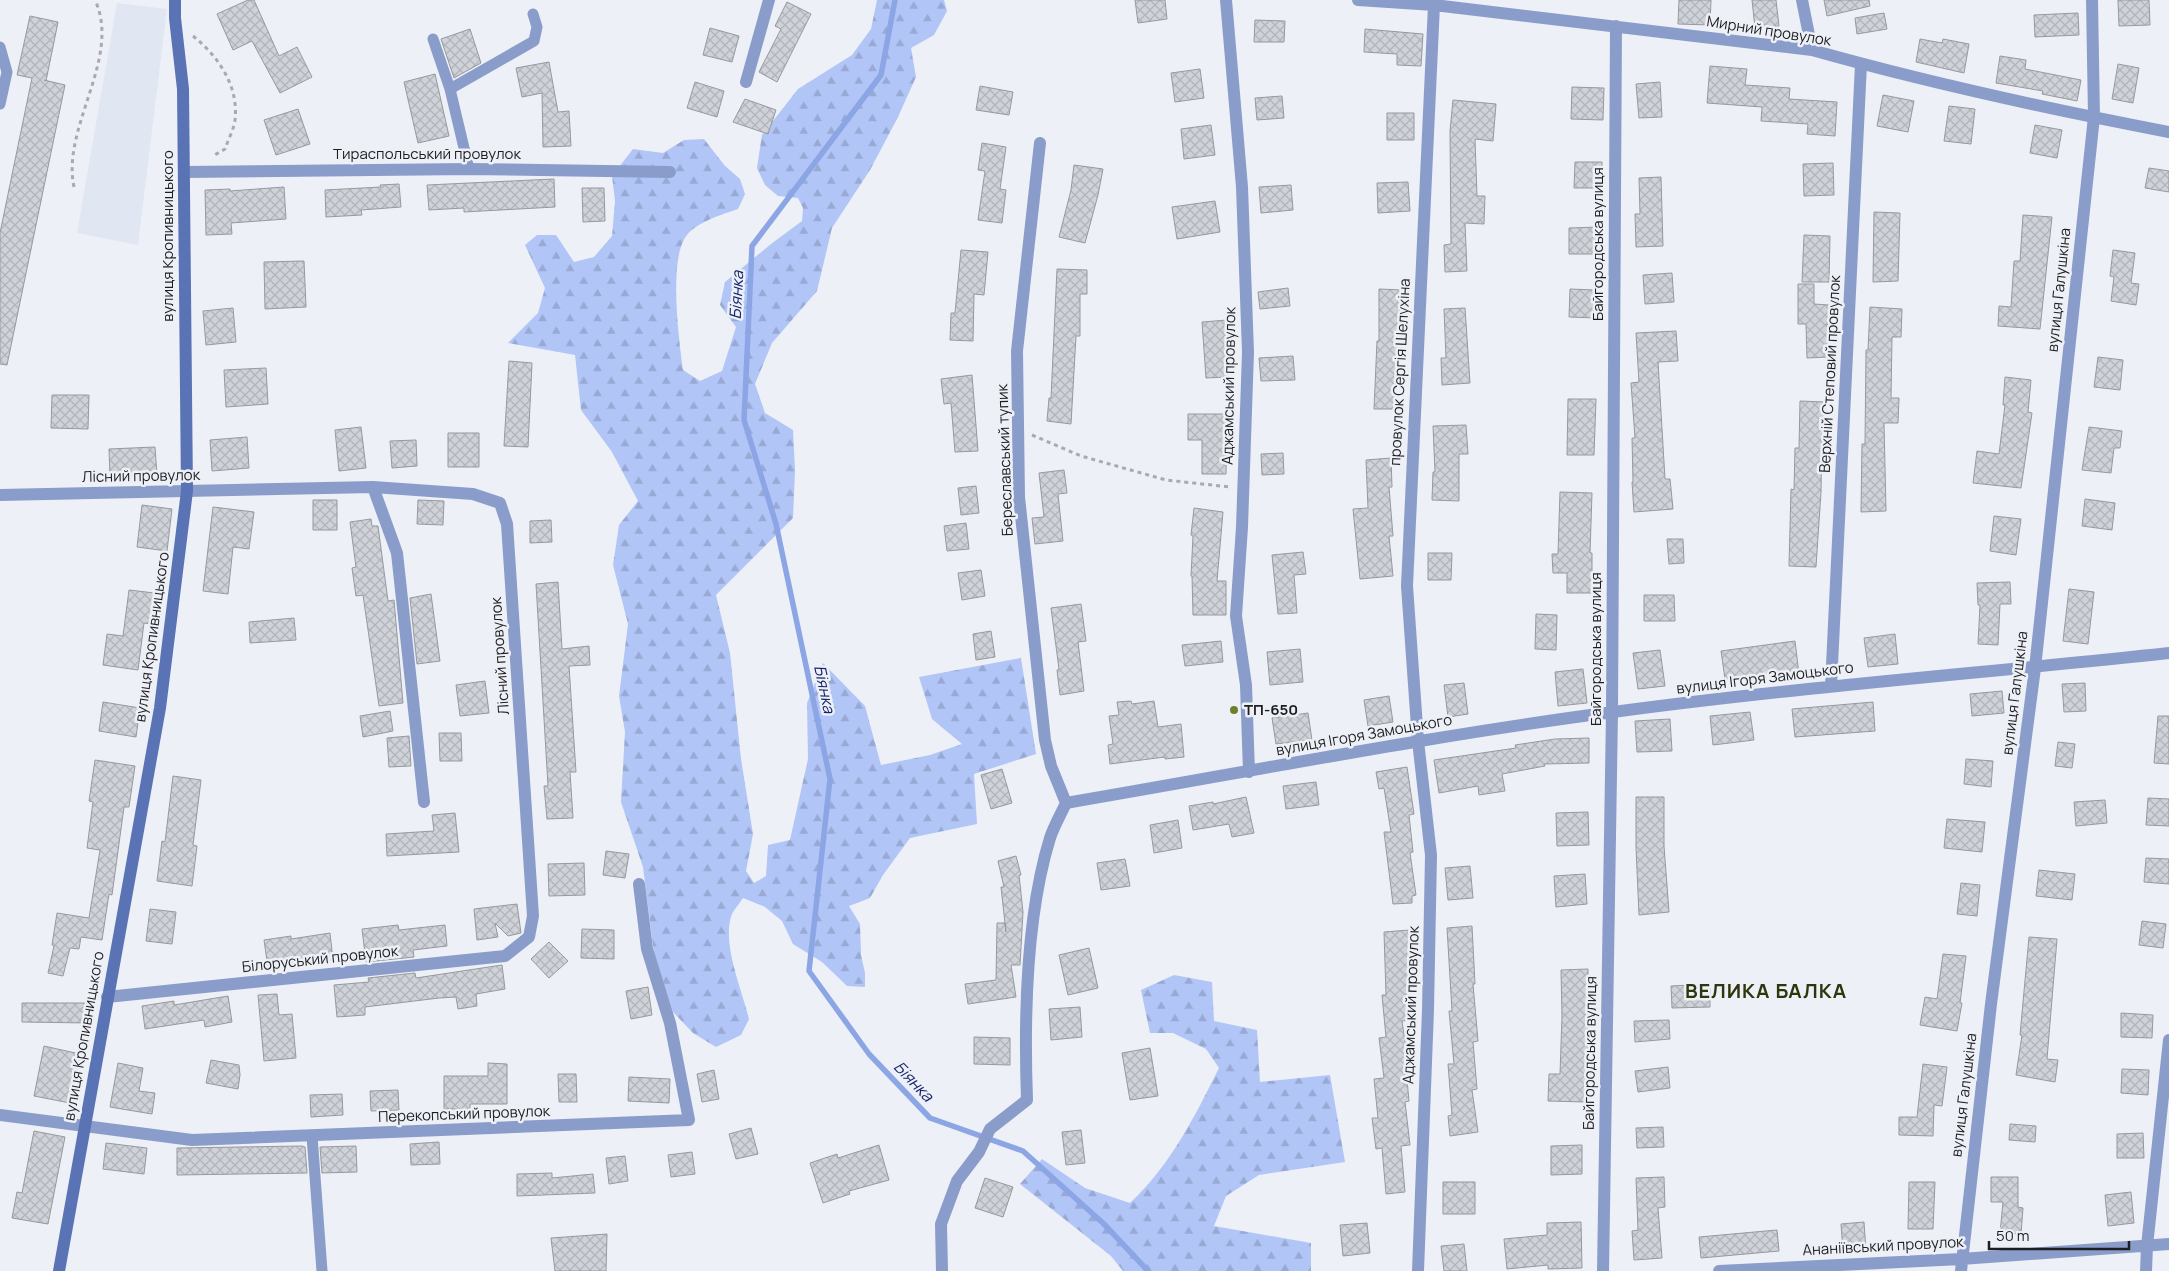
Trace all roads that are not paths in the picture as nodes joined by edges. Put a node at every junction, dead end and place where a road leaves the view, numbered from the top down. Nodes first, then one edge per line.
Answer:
1 (175, 0) edge
2 (769, 0) edge
3 (1226, 0) edge
4 (1358, 0) edge
5 (1802, 0) edge
6 (2092, 0) edge
7 (1434, 5) junction
8 (533, 14) dead end
9 (1616, 26) junction
10 (433, 39) dead end
11 (0, 47) edge
12 (1812, 50) junction
13 (1861, 64) junction
14 (746, 82) dead end
15 (450, 89) junction
16 (0, 104) edge
17 (2094, 117) junction
18 (2169, 132) edge
19 (1040, 143) dead end
20 (469, 170) junction
21 (184, 172) junction
22 (670, 172) dead end
23 (372, 487) junction
24 (187, 491) junction
25 (0, 495) edge
26 (2169, 653) edge
27 (2035, 668) junction
28 (1831, 686) junction
29 (1612, 712) junction
30 (1418, 741) junction
31 (1249, 772) junction
32 (424, 802) dead end
33 (1066, 803) junction
34 (639, 884) dead end
35 (529, 937) joint
36 (107, 996) junction
37 (2169, 1040) edge
38 (0, 1115) edge
39 (84, 1127) junction
40 (312, 1136) junction
41 (2169, 1244) edge
42 (2147, 1246) junction
43 (1961, 1265) edge
44 (1760, 1269) edge
45 (59, 1271) edge
46 (322, 1271) edge
47 (942, 1271) edge
48 (1418, 1271) edge
49 (1603, 1271) edge
50 (1719, 1271) edge
51 (2146, 1271) edge

1 - 21 main road, вулиця Кропивницького
2 - 14 street
3 - 31 street, Аджамський провулок
4 - 7 street, Мирний провулок
5 - 12 street
6 - 17 street, вулиця Галушкіна
7 - 9 street, Мирний провулок
7 - 30 street, провулок Сергія Шелухіна
8 - 15 lane
9 - 12 street, Мирний провулок
9 - 29 street, Байгородська вулиця
10 - 15 lane
11 - 16 lane
12 - 13 street, Мирний провулок
13 - 17 street, Мирний провулок
13 - 28 street, Верхній Степовий провулок
15 - 20 lane
17 - 18 street, Мирний провулок
17 - 27 street, вулиця Галушкіна
19 - 33 street, Береславський тупик
20 - 21 street, Тираспольський провулок
20 - 22 street, Тираспольський провулок
21 - 24 main road, вулиця Кропивницького
23 - 24 street, Лісний провулок
23 - 32 street
23 - 35 street, Лісний провулок
24 - 25 street, Лісний провулок
24 - 36 main road, вулиця Кропивницького
26 - 27 street, вулиця Ігоря Замоцького
27 - 28 street, вулиця Ігоря Замоцького
27 - 43 street, вулиця Галушкіна
28 - 29 street, вулиця Ігоря Замоцького
29 - 30 street, вулиця Ігоря Замоцького
29 - 49 street, Байгородська вулиця
30 - 31 street, вулиця Ігоря Замоцького
30 - 48 street, Аджамський провулок
31 - 33 street, вулиця Ігоря Замоцького
33 - 47 street
34 - 40 street, Перекопський провулок
35 - 36 street, Білоруський провулок
36 - 39 main road, вулиця Кропивницького
37 - 42 street
38 - 39 street, Перекопський провулок
39 - 40 street, Перекопський провулок
39 - 45 main road, вулиця Кропивницького
40 - 46 lane
41 - 42 street, Ананіївський провулок
42 - 43 street, Ананіївський провулок
42 - 51 street
43 - 44 street, Ананіївський провулок
44 - 50 street, Ананіївський провулок

